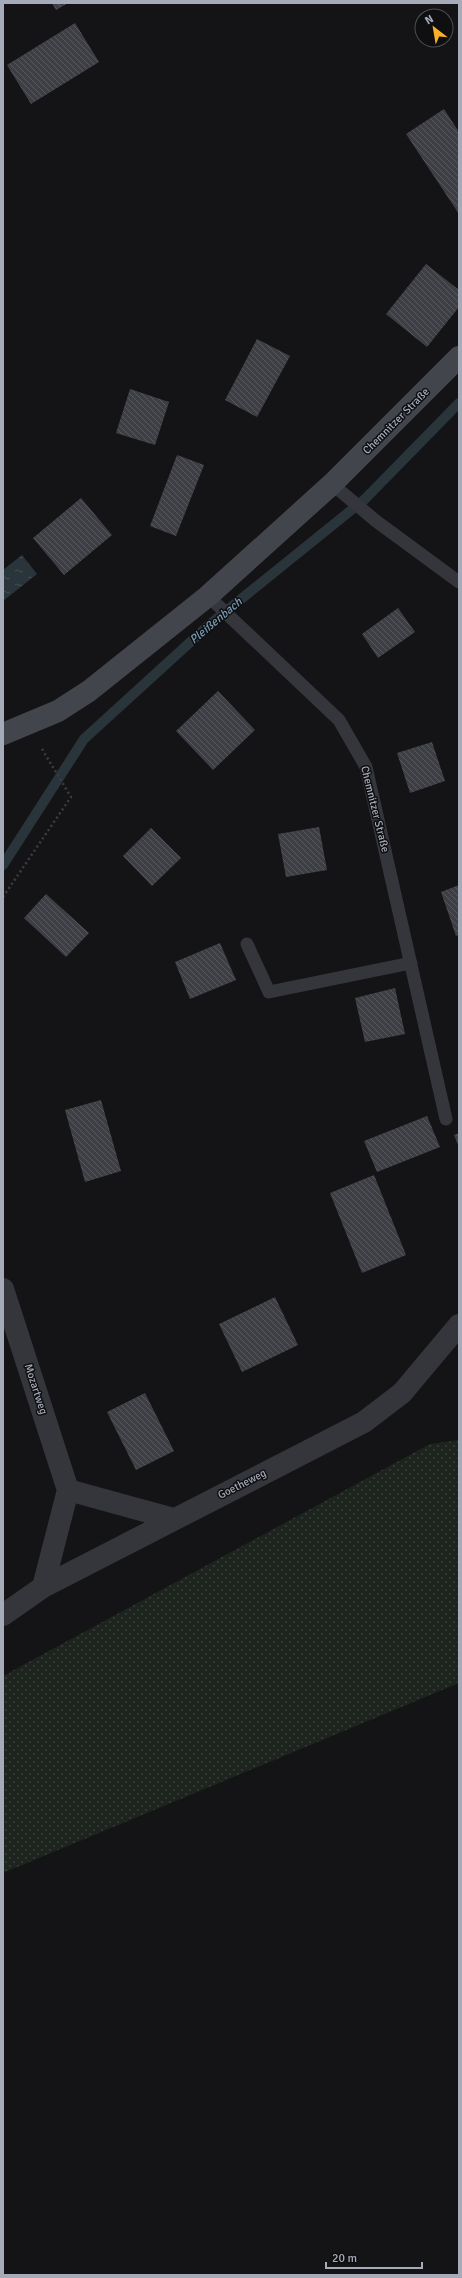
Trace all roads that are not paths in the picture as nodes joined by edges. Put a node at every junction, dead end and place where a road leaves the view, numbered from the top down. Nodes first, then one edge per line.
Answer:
1 (459, 357) edge
2 (340, 490) junction
3 (459, 582) edge
4 (212, 600) junction
5 (3, 734) edge
6 (247, 944) dead end
7 (411, 963) junction
8 (446, 1119) dead end
9 (3, 1289) edge
10 (459, 1325) edge
11 (68, 1490) junction
12 (174, 1519) junction
13 (43, 1587) junction
14 (3, 1615) edge

1 - 2 street, Chemnitzer Straße
2 - 3 lane
2 - 4 street, Chemnitzer Straße
4 - 5 street, Chemnitzer Straße
4 - 7 lane, Chemnitzer Straße
6 - 7 lane
7 - 8 lane, Chemnitzer Straße
9 - 11 street, Mozartweg
10 - 12 street, Goetheweg
11 - 12 street
11 - 13 street
12 - 13 street, Goetheweg
13 - 14 street, Goetheweg

